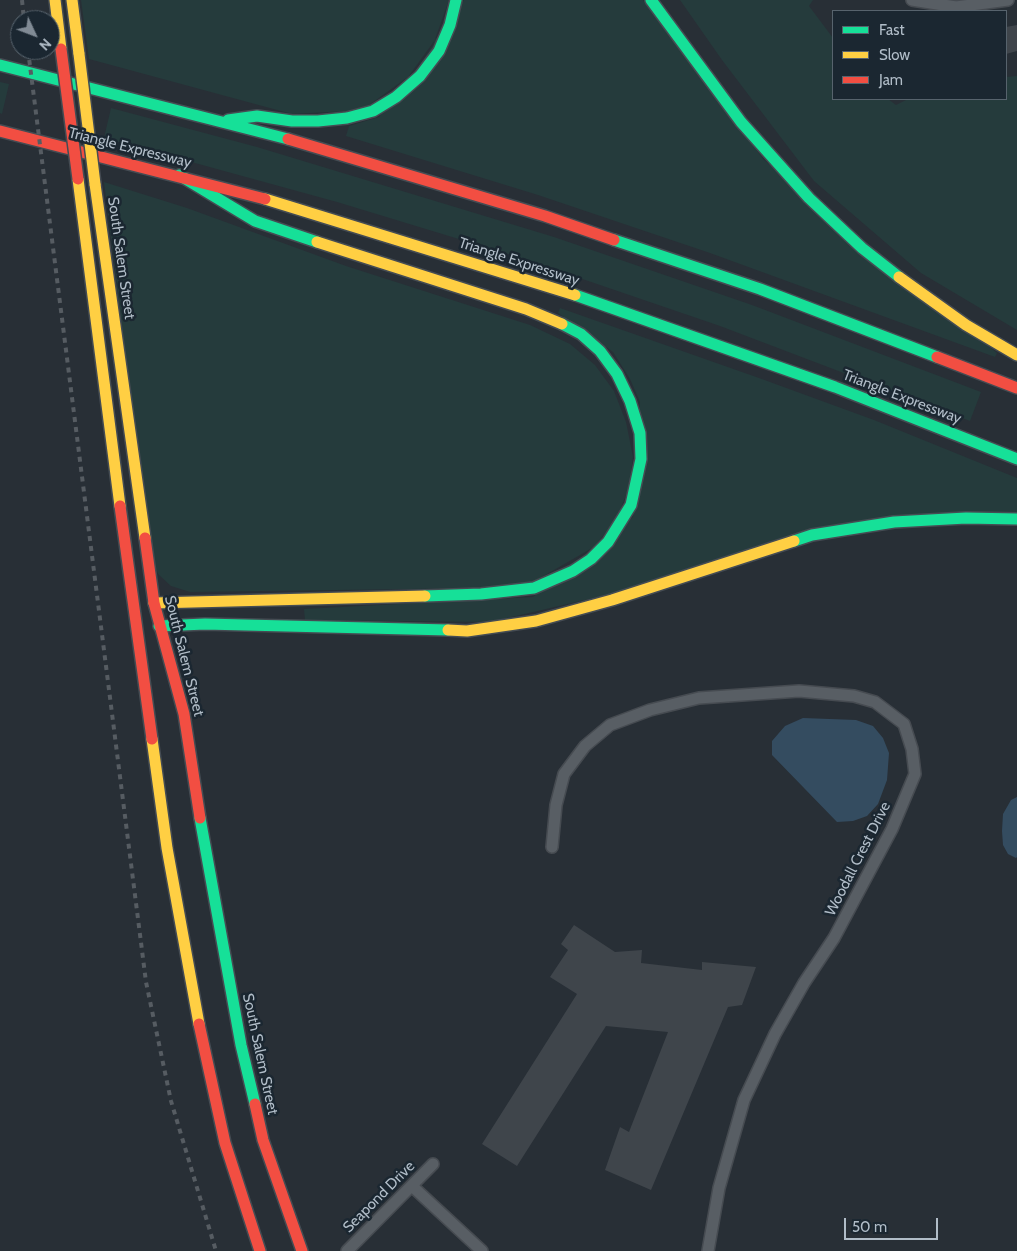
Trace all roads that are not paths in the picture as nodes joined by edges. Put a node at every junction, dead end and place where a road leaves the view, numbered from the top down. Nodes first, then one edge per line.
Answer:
1 (55, 0) edge
2 (72, 0) edge
3 (456, 0) edge
4 (651, 0) edge
5 (912, 0) edge
6 (1008, 0) edge
7 (0, 65) edge
8 (216, 122) junction
9 (0, 131) edge
10 (179, 176) junction
11 (1017, 355) edge
12 (1017, 388) edge
13 (1017, 459) edge
14 (1017, 519) edge
15 (154, 603) junction
16 (133, 605) junction
17 (159, 626) junction
18 (136, 627) junction
19 (552, 847) dead end
20 (433, 1164) dead end
21 (412, 1186) junction
22 (260, 1251) edge
23 (302, 1251) edge
24 (347, 1251) edge
25 (482, 1251) edge
26 (708, 1251) edge

1 - 16 main road, South Salem Street, bridge
2 - 15 main road, South Salem Street, bridge
3 - 8 main road
4 - 11 main road
5 - 6 street
7 - 8 main road
8 - 12 main road
9 - 10 main road, Triangle Expressway
10 - 13 main road, Triangle Expressway
10 - 15 main road
14 - 17 main road
15 - 16 main road
15 - 17 main road, South Salem Street
16 - 18 main road, South Salem Street
17 - 18 main road
17 - 23 main road, South Salem Street
18 - 22 main road, South Salem Street
19 - 26 street, Woodall Crest Drive
20 - 21 street, Seapond Drive
21 - 24 street, Seapond Drive
21 - 25 street

